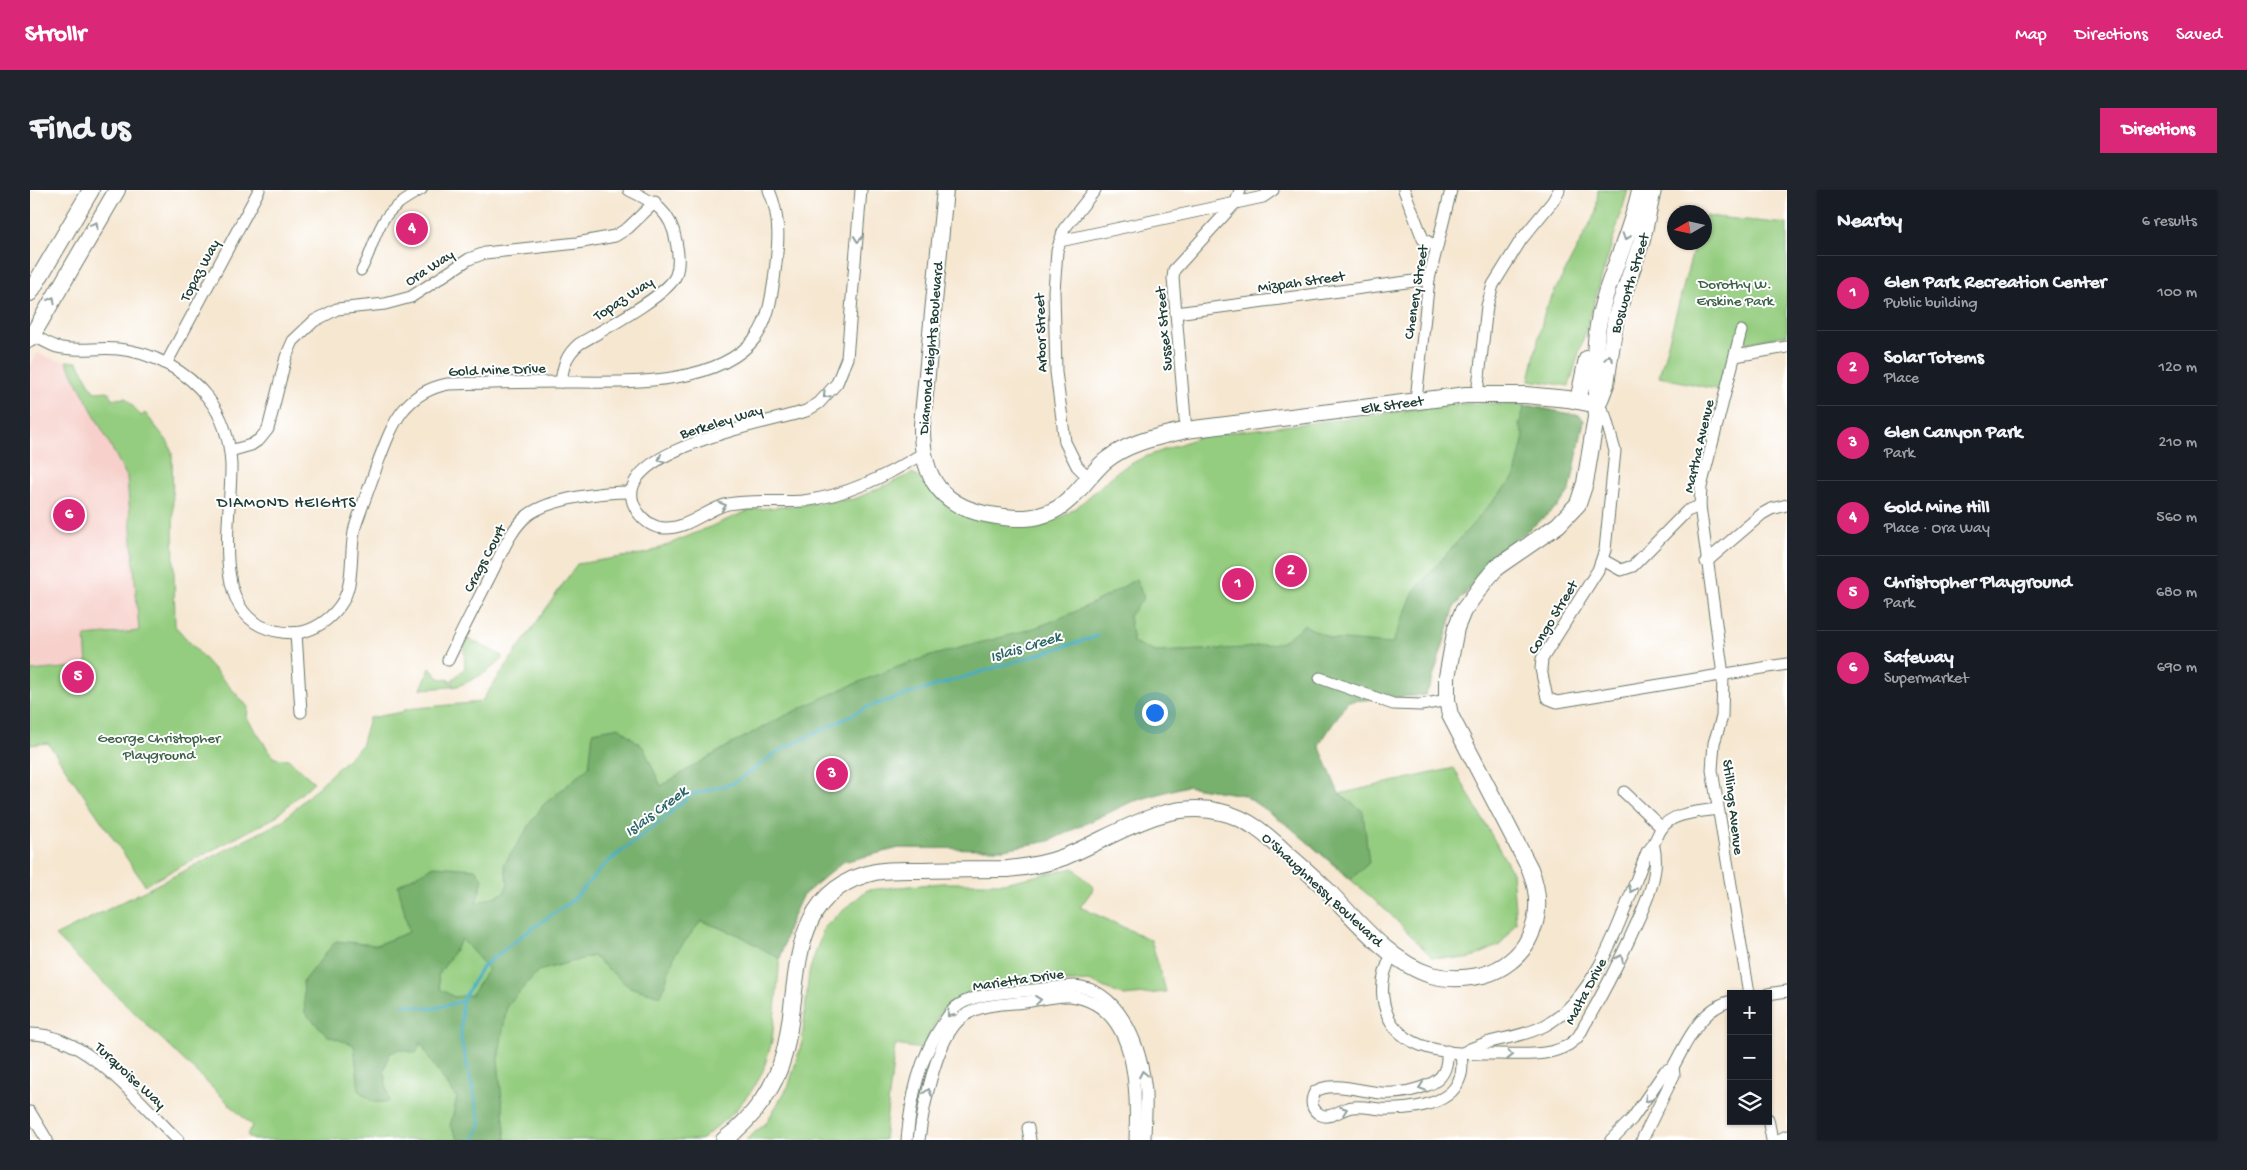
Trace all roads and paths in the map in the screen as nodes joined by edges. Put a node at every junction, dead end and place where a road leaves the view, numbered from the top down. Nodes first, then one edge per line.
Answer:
1 (91, 190) edge
2 (117, 190) edge
3 (259, 190) edge
4 (422, 190) edge
5 (629, 190) edge
6 (769, 190) edge
7 (861, 190) edge
8 (944, 190) edge
9 (1095, 190) edge
10 (1240, 190) edge
11 (1273, 190) edge
12 (1404, 190) edge
13 (1451, 190) edge
14 (1559, 190) edge
15 (1640, 190) edge
16 (1653, 190) edge
17 (655, 202) junction
18 (1236, 202) junction
19 (1060, 241) junction
20 (1436, 247) junction
21 (361, 271) dead end
22 (1430, 279) junction
23 (30, 293) edge
24 (1601, 312) junction
25 (1176, 314) junction
26 (1741, 331) dead end
27 (31, 336) edge
28 (1787, 347) edge
29 (1735, 356) junction
30 (166, 364) junction
31 (561, 382) junction
32 (1477, 395) junction
33 (1416, 400) junction
34 (1578, 401) junction
35 (1598, 405) junction
36 (1186, 430) junction
37 (230, 452) junction
38 (922, 454) junction
39 (1090, 478) junction
40 (631, 492) junction
41 (1700, 506) junction
42 (1787, 506) edge
43 (1603, 560) junction
44 (1706, 562) junction
45 (296, 633) junction
46 (448, 660) dead end
47 (1787, 664) edge
48 (1723, 675) junction
49 (1320, 678) dead end
50 (1447, 700) junction
51 (300, 712) dead end
52 (1624, 792) dead end
53 (1718, 809) junction
54 (1662, 828) junction
55 (1654, 847) junction
56 (1393, 953) junction
57 (1747, 990) edge
58 (1787, 991) edge
59 (1772, 993) edge
60 (1100, 1001) junction
61 (1727, 1003) edge
62 (30, 1034) edge
63 (1447, 1051) junction
64 (1461, 1054) junction
65 (1672, 1067) junction
66 (30, 1112) edge
67 (1769, 1125) edge
68 (1028, 1128) dead end
69 (1787, 1138) edge
70 (47, 1140) edge
71 (178, 1140) edge
72 (724, 1140) edge
73 (907, 1140) edge
74 (919, 1140) edge
75 (1030, 1140) edge
76 (1135, 1140) edge
77 (1144, 1140) edge
78 (1610, 1140) edge
79 (1642, 1140) edge
80 (1772, 1140) edge
81 (1783, 1140) edge

1 - 23 main road
27 -> 2 main road
3 - 30 street, Topaz Way
4 - 21 street
5 - 17 street, Topaz Way
6 - 31 street, Gold Mine Drive
7 -> 40 street, Berkeley Way
8 - 38 main road, Diamond Heights Boulevard
9 - 19 street, Arbor Street
10 - 18 street, Sussex Street
11 - 18 street
12 - 20 street
13 - 20 street, Chenery Street
14 - 32 street
15 -> 24 main road, Bosworth Street
35 -> 16 main road, Bosworth Street
17 - 31 street, Topaz Way
17 - 37 street, Ora Way
18 - 19 street
18 - 25 street, Sussex Street
19 - 39 street, Arbor Street
20 - 22 street, Chenery Street
22 - 25 street, Mizpah Street
22 - 33 street, Chenery Street
24 - 34 main road
24 - 35 main road, Bosworth Street
25 - 36 street, Sussex Street
26 - 29 street, Martha Avenue
27 - 30 street, Gold Mine Drive
28 - 29 street
29 - 41 street, Martha Avenue
30 - 37 street, Gold Mine Drive
31 - 45 street, Gold Mine Drive
32 - 33 main road, Elk Street
32 - 34 main road, Elk Street
33 - 36 main road, Elk Street
34 - 35 main road, Elk Street
35 - 43 street, Congo Street
35 - 50 main road, Bosworth Street
36 - 39 main road, Diamond Heights Boulevard
37 - 45 street, Gold Mine Drive
38 - 39 main road, Diamond Heights Boulevard
40 -> 38 street
40 - 46 street, Crags Court
41 - 43 street, Martha Avenue
41 - 44 street, Stillings Avenue
42 - 44 street
43 - 48 street, Congo Street
44 - 48 street, Stillings Avenue
45 - 51 street
47 - 48 street, Congo Street
48 - 53 street, Stillings Avenue
49 - 50 street
50 - 56 main road, O'Shaughnessy Boulevard
52 - 54 street
53 - 54 street
53 - 57 street, Stillings Avenue
54 - 55 street, Malta Drive
55 -> 64 street, Malta Drive
64 -> 55 street, Malta Drive
56 - 63 street, Malta Drive
56 - 72 main road, O'Shaughnessy Boulevard
58 - 59 street
60 -> 73 street, Marietta Drive
74 -> 60 street, Marietta Drive
60 - 76 street, Marietta Drive
77 -> 60 street, Marietta Drive
61 - 65 street
62 - 71 street, Turquoise Way
63 - 64 street, Malta Drive
63 -> 64 street
65 -> 78 street
65 - 79 street
66 - 70 street
67 - 80 street
68 - 75 street
69 - 81 street

